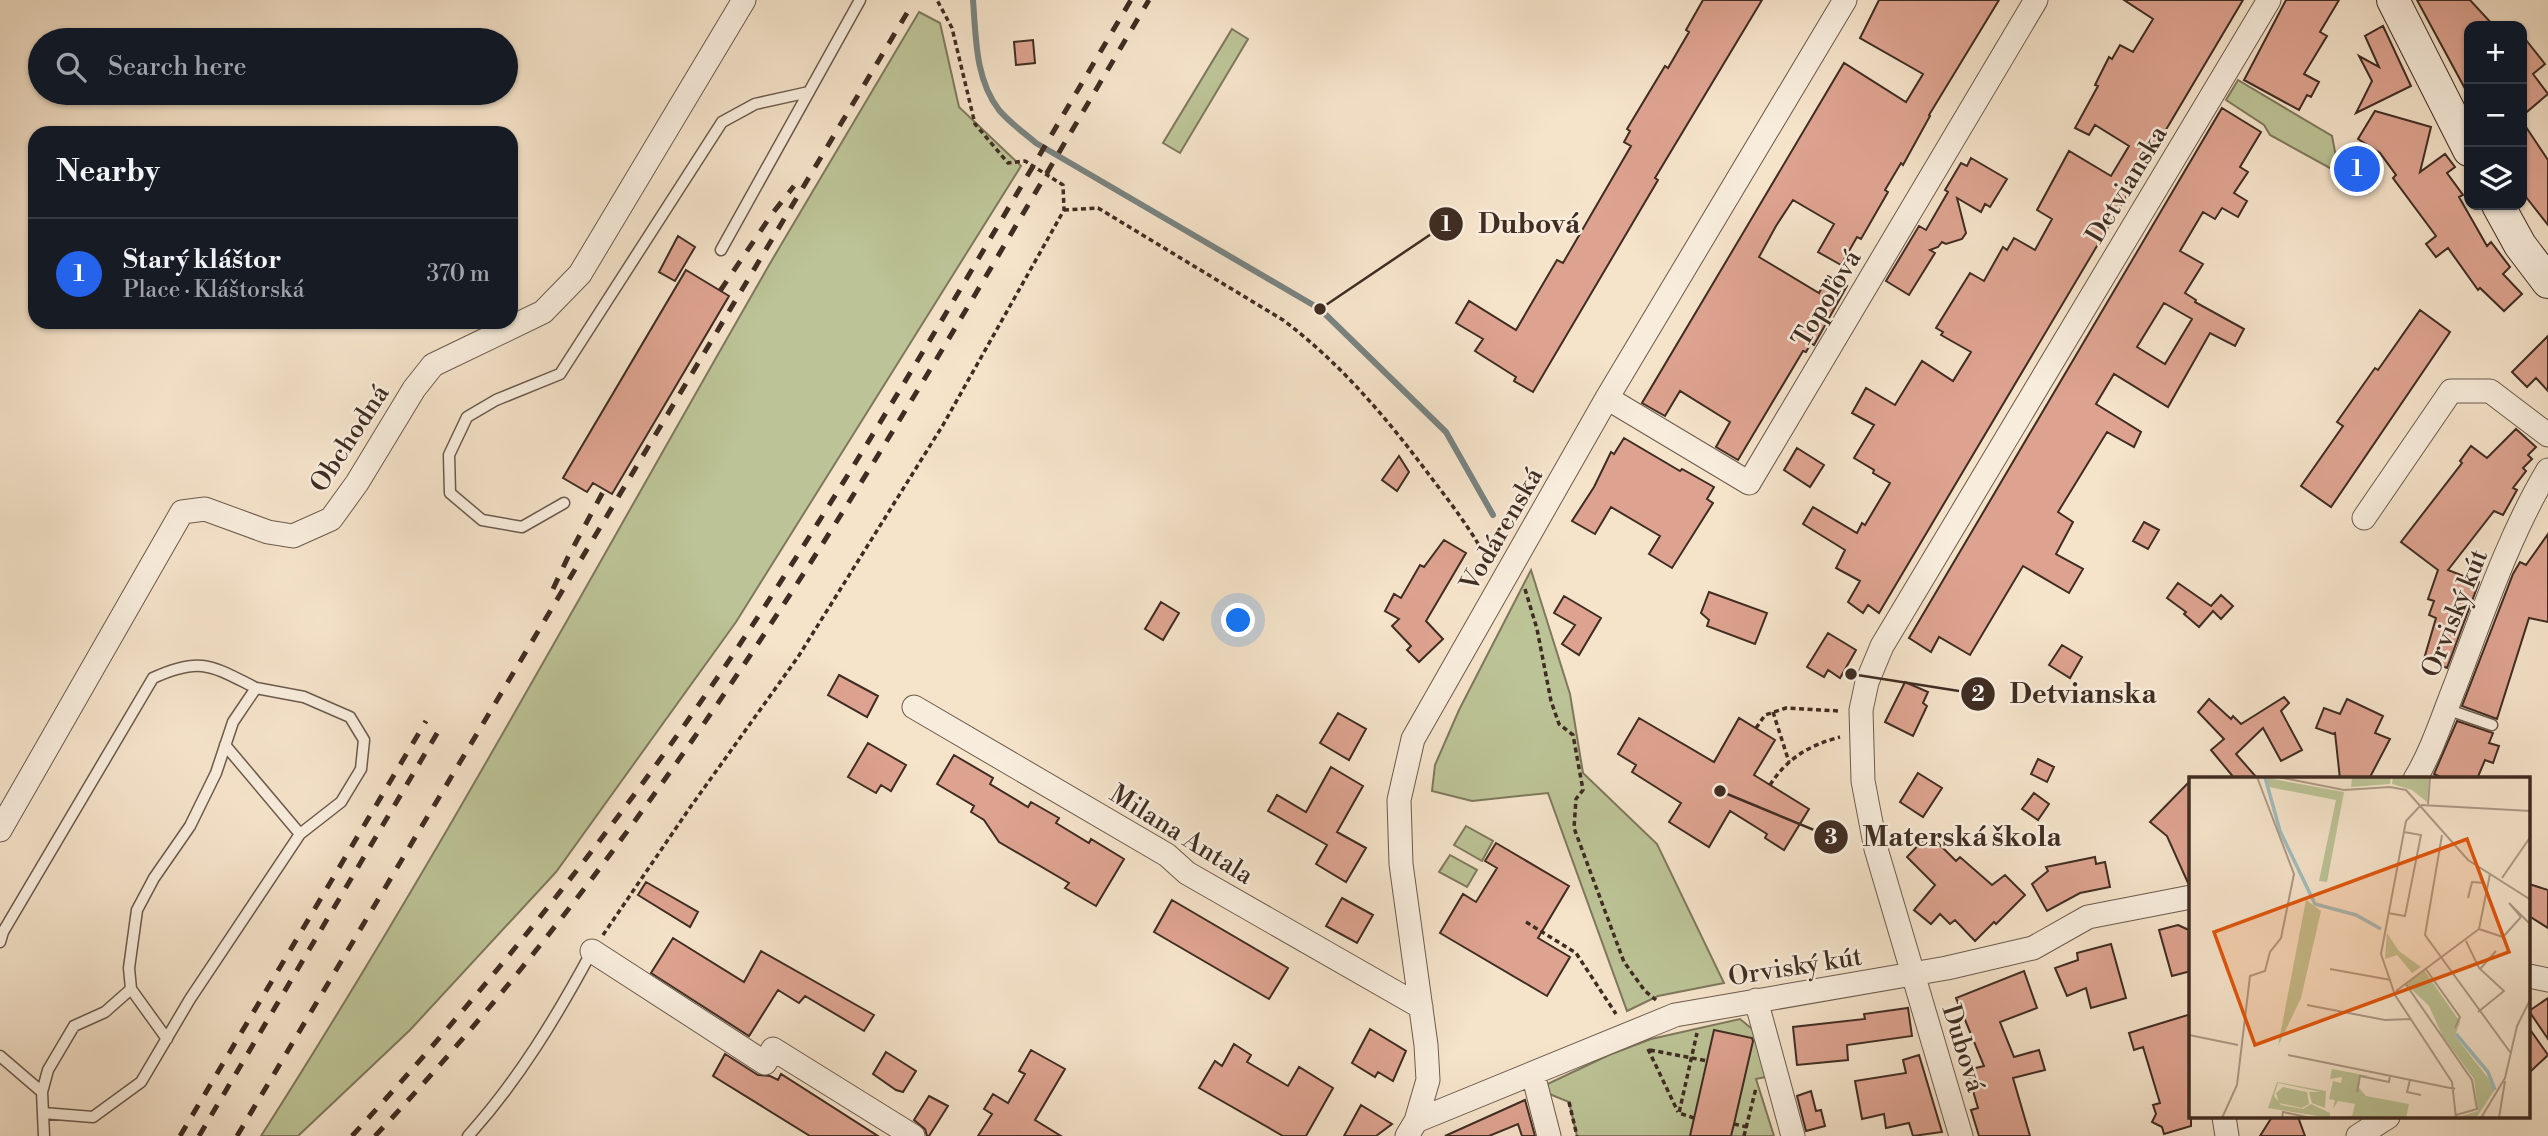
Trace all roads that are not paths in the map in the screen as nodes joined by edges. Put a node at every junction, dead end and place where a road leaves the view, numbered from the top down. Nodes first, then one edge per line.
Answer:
1 (744, 0) edge
2 (860, 0) edge
3 (1845, 0) edge
4 (2036, 0) edge
5 (2269, 0) edge
6 (2393, 0) edge
7 (809, 92) junction
8 (2467, 147) edge
9 (2501, 210) edge
10 (721, 250) dead end
11 (2548, 282) edge
12 (518, 325) edge
13 (509, 329) edge
14 (1607, 398) junction
15 (2548, 435) edge
16 (2548, 470) edge
17 (564, 503) dead end
18 (2364, 518) dead end
19 (256, 688) junction
20 (914, 707) dead end
21 (2445, 709) junction
22 (2492, 725) dead end
23 (225, 745) junction
24 (2416, 777) edge
25 (0, 830) edge
26 (300, 834) junction
27 (2189, 897) edge
28 (0, 942) edge
29 (592, 951) joint
30 (1913, 975) junction
31 (2530, 976) edge
32 (2548, 980) edge
33 (131, 989) junction
34 (1756, 1000) junction
35 (1421, 1007) junction
36 (167, 1039) junction
37 (0, 1056) edge
38 (1533, 1074) junction
39 (41, 1092) junction
40 (44, 1113) junction
41 (2224, 1118) edge
42 (2386, 1118) edge
43 (1411, 1129) edge
44 (44, 1136) edge
45 (468, 1136) edge
46 (913, 1136) edge
47 (1549, 1136) edge
48 (1793, 1136) edge
49 (1961, 1136) edge
50 (2227, 1136) edge
51 (2358, 1136) edge

1 - 12 street, Obchodná
2 - 7 lane
3 - 14 street, Vodárenská
4 - 14 street, Topoľová
5 - 30 street, Detvianska
6 - 8 street
7 - 10 lane
7 - 17 lane
9 - 11 street
13 - 25 street, Obchodná
14 - 35 street, Vodárenská
15 - 18 street
16 - 21 street, Orviský kút
19 - 23 lane
19 - 26 lane
19 - 28 lane
20 - 35 street, Milana Antala
21 - 22 lane
21 - 24 street, Orviský kút
23 - 26 lane
23 - 33 lane
26 - 36 lane
27 - 30 street, Orviský kút
29 - 45 lane
29 - 46 street
30 - 34 street, Orviský kút
30 - 49 street, Dubová
31 - 32 street
33 - 36 lane
33 - 39 lane
34 - 38 street, Orviský kút
34 - 48 street
35 - 43 street, Vodárenská
36 - 40 lane
37 - 39 lane
38 - 43 street, Orviský kút
38 - 47 street
39 - 40 lane
40 - 44 lane
41 - 50 street
42 - 51 street

